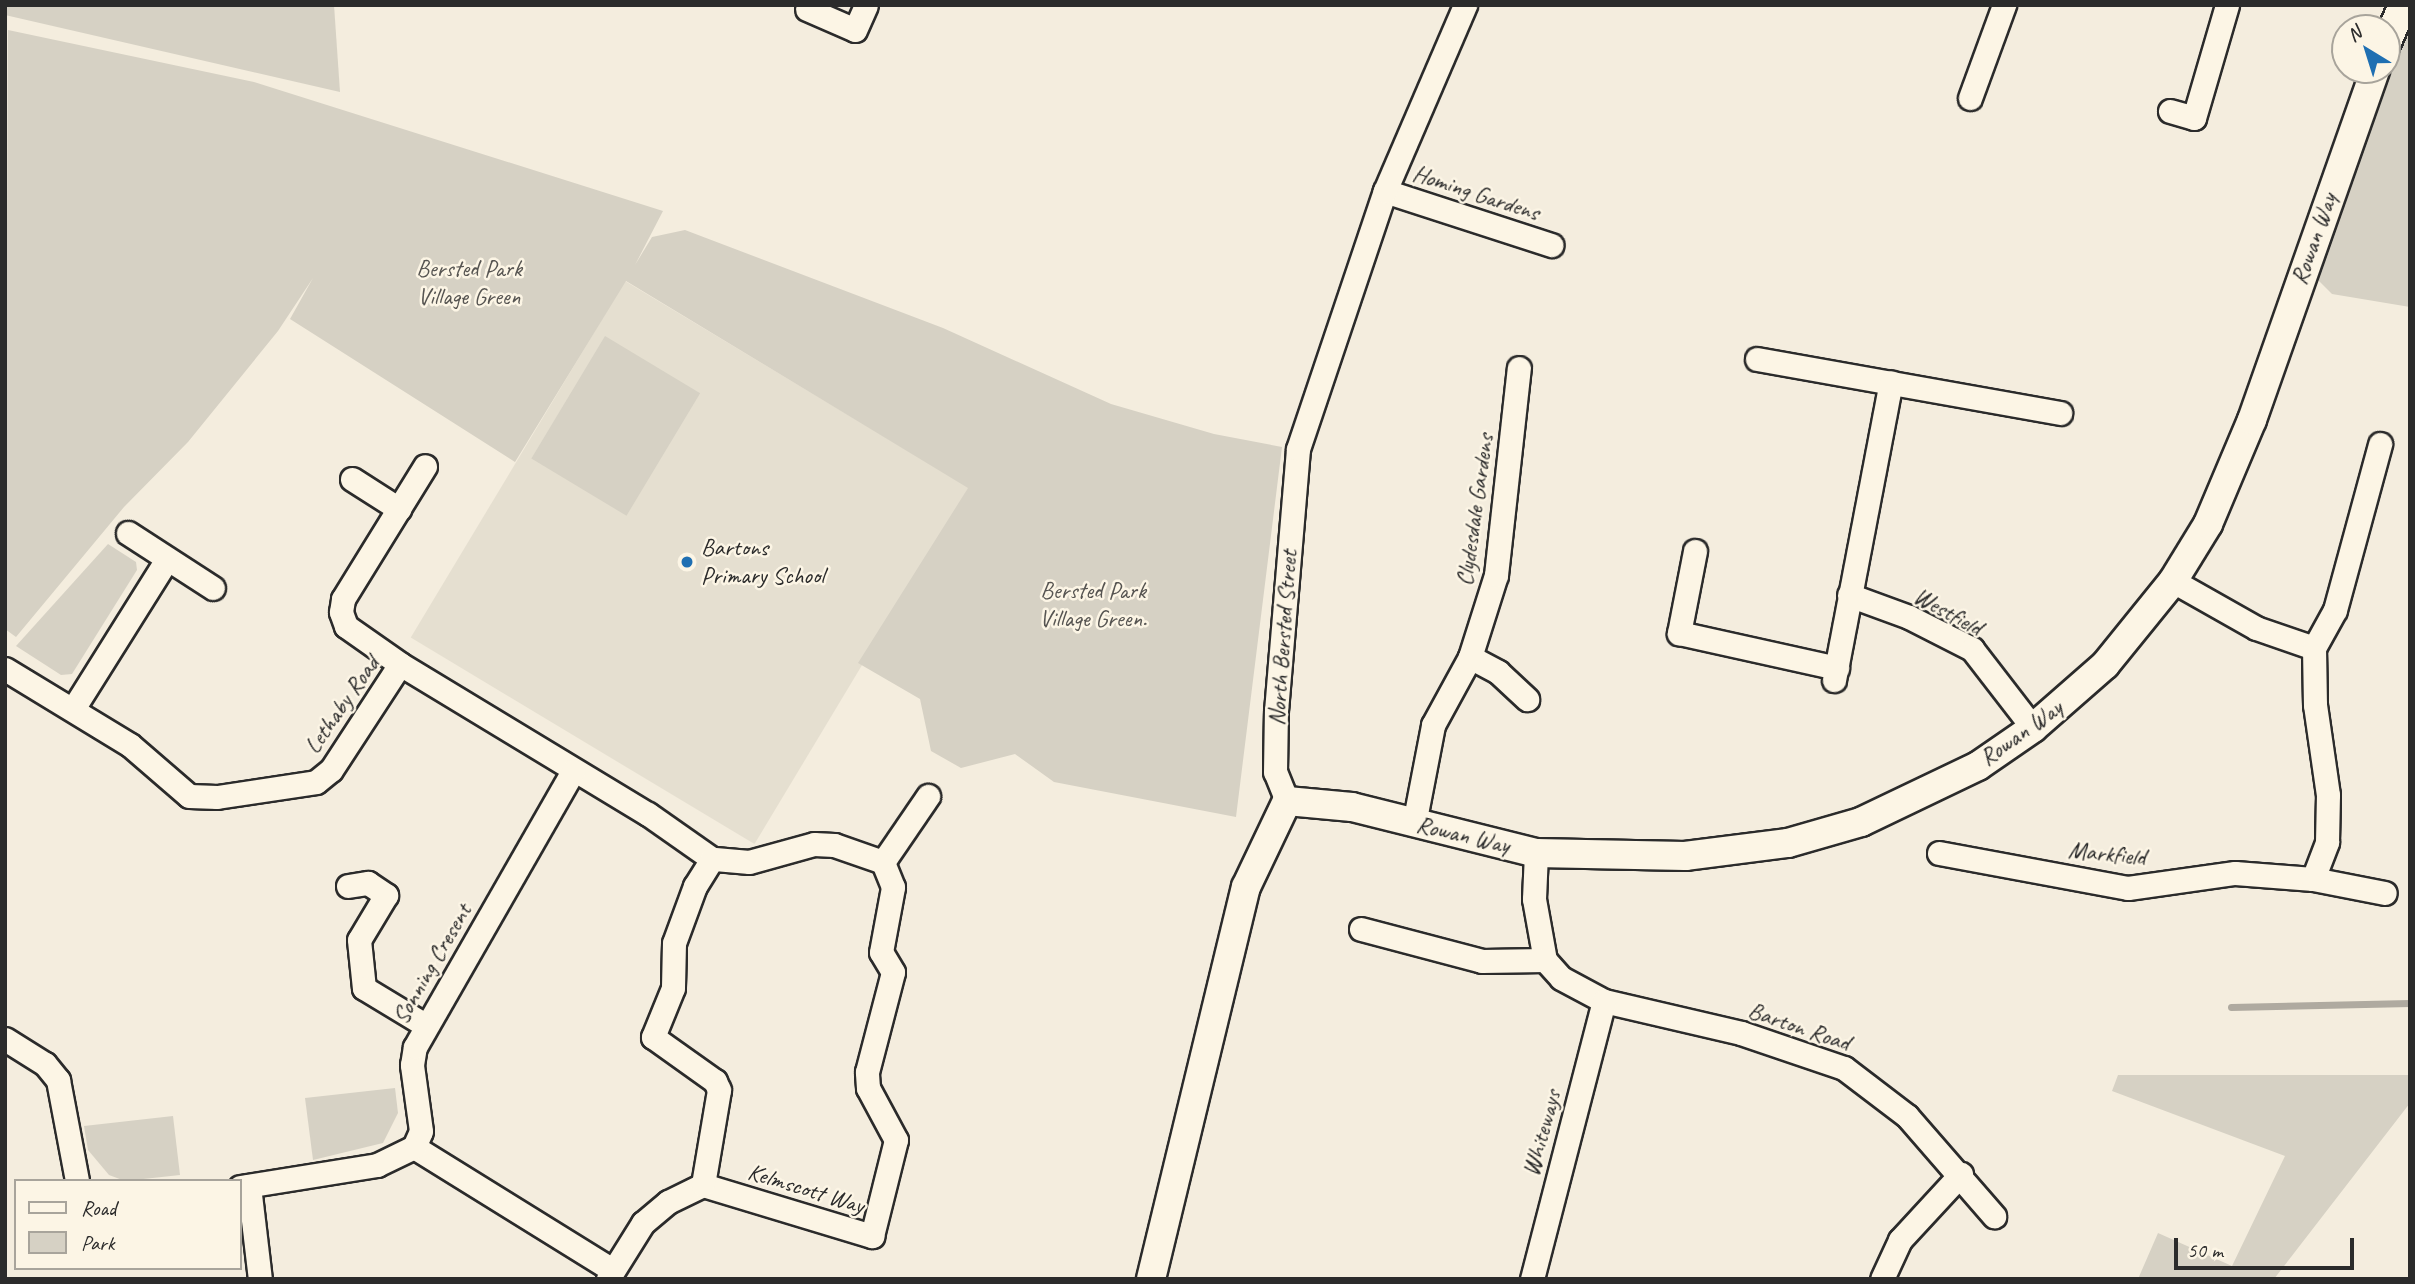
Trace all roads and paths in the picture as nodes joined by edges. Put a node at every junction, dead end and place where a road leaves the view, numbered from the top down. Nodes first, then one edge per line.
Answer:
1 (866, 5) edge
2 (1465, 5) edge
3 (2004, 5) edge
4 (2227, 5) edge
5 (807, 9) dead end
6 (2370, 84) edge
7 (1970, 98) dead end
8 (2170, 111) dead end
9 (1385, 191) junction
10 (1551, 245) dead end
11 (1757, 359) dead end
12 (1519, 368) dead end
13 (1891, 383) junction
14 (2060, 413) dead end
15 (2380, 444) dead end
16 (425, 466) dead end
17 (352, 479) dead end
18 (399, 509) junction
19 (128, 533) dead end
20 (1695, 551) dead end
21 (167, 559) junction
22 (2173, 581) junction
23 (213, 588) dead end
24 (1849, 595) junction
25 (2314, 648) junction
26 (1470, 657) junction
27 (400, 664) junction
28 (8, 678) edge
29 (1527, 699) dead end
30 (73, 709) junction
31 (2033, 728) junction
32 (573, 771) junction
33 (929, 796) dead end
34 (1287, 801) junction
35 (1414, 824) junction
36 (1536, 853) junction
37 (1939, 853) dead end
38 (712, 859) junction
39 (883, 862) junction
40 (2313, 879) junction
41 (348, 886) dead end
42 (2385, 893) dead end
43 (1361, 929) dead end
44 (1545, 960) junction
45 (1604, 1001) junction
46 (425, 1025) junction
47 (5, 1039) edge
48 (414, 1147) junction
49 (1961, 1174) junction
50 (76, 1179) edge
51 (703, 1185) junction
52 (244, 1186) edge
53 (1994, 1216) dead end
54 (610, 1274) edge
55 (260, 1279) edge
56 (1150, 1279) edge
57 (1532, 1279) edge
58 (1882, 1279) edge

1 - 5 street
2 - 9 street, North Bersted Street
3 - 7 street
4 - 8 street
6 - 22 street, Rowan Way
9 - 10 street, Homing Gardens
9 - 34 street, North Bersted Street
11 - 13 street
12 - 26 street, Clydesdale Gardens
13 - 14 street
13 - 24 street
15 - 25 street
16 - 18 street
17 - 18 street
18 - 27 street
19 - 21 street
20 - 24 street
21 - 23 street
21 - 30 street
22 - 25 street
22 - 31 street, Rowan Way
24 - 31 street, Westfield
25 - 40 street
26 - 29 street
26 - 35 street, Clydesdale Gardens
27 - 30 street, Lethaby Road
27 - 32 street, Lethaby Road
28 - 30 street, Lethaby Road
31 - 36 street, Rowan Way
32 - 38 street, Lethaby Road
32 - 46 street, Sonning Cresent
33 - 39 street
34 - 35 street, Rowan Way
34 - 56 street
35 - 36 street, Rowan Way
36 - 44 street
37 - 40 street, Markfield
38 - 39 street
38 - 51 street
39 - 51 street, Kelmscott Way
40 - 42 street, Markfield
41 - 46 street
43 - 44 street
44 - 45 street, Barton Road
45 - 49 street, Barton Road
45 - 57 street, Whiteways
46 - 48 street, Sonning Cresent
47 - 50 street
48 - 52 street
48 - 54 street
49 - 53 street, Barton Road
49 - 58 street
51 - 54 street
52 - 55 street

